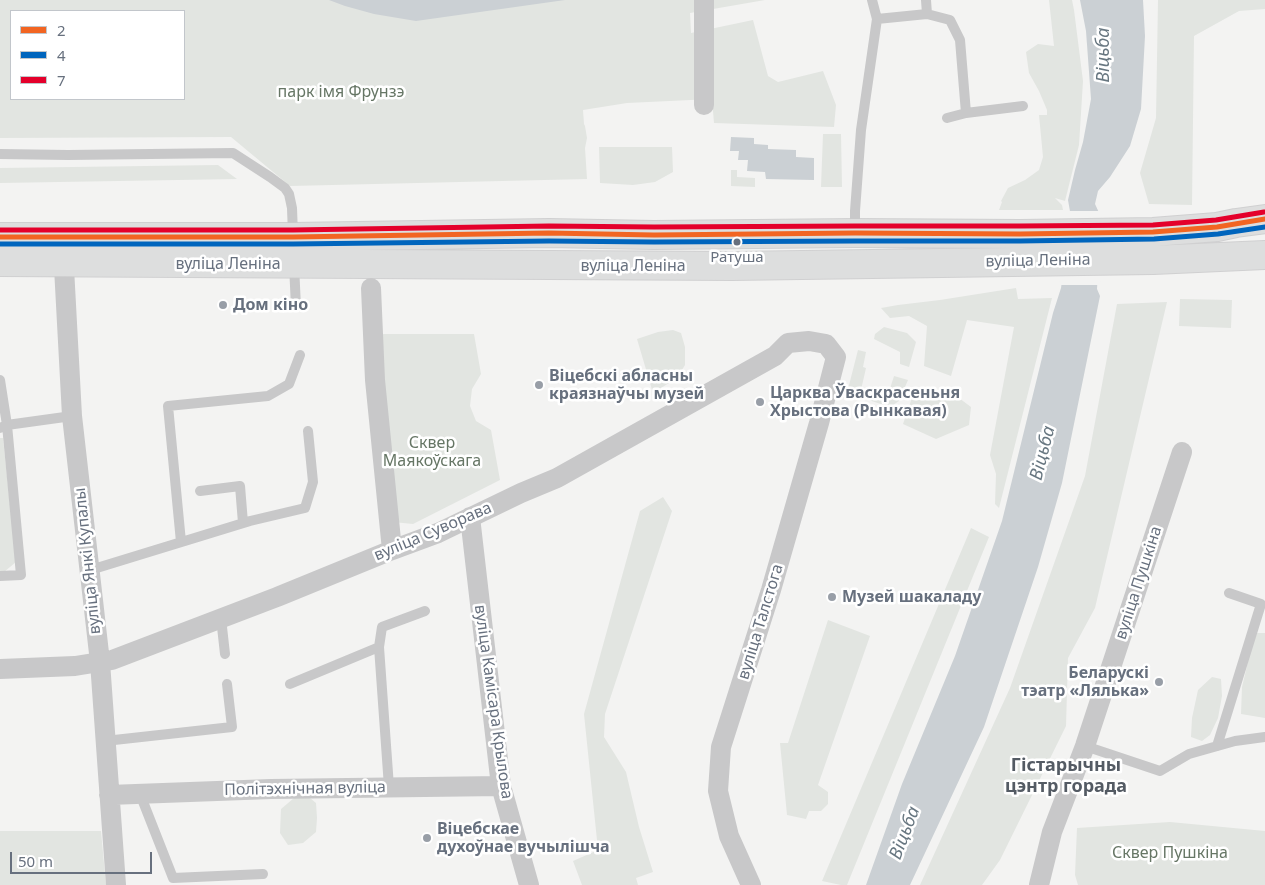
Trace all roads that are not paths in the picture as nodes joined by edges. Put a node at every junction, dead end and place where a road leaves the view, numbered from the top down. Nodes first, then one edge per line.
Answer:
1 (704, 0) edge
2 (872, 0) edge
3 (926, 0) edge
4 (927, 14) junction
5 (877, 19) junction
6 (704, 105) dead end
7 (1023, 106) dead end
8 (966, 112) junction
9 (947, 118) dead end
10 (0, 154) edge
11 (1265, 219) edge
12 (1236, 223) junction
13 (860, 233) junction
14 (477, 234) junction
15 (0, 237) edge
16 (293, 237) junction
17 (63, 250) junction
18 (1265, 255) edge
19 (1236, 256) junction
20 (0, 262) edge
21 (294, 264) junction
22 (865, 264) junction
23 (476, 265) junction
24 (371, 288) dead end
25 (296, 307) dead end
26 (300, 355) dead end
27 (836, 357) joint
28 (0, 380) edge
29 (72, 416) junction
30 (4, 426) edge
31 (308, 431) dead end
32 (1182, 452) dead end
33 (200, 491) dead end
34 (470, 517) junction
35 (243, 523) junction
36 (181, 542) junction
37 (392, 550) junction
38 (89, 569) junction
39 (0, 576) edge
40 (1230, 593) dead end
41 (425, 611) dead end
42 (221, 618) junction
43 (379, 647) junction
44 (225, 654) dead end
45 (100, 662) junction
46 (0, 669) edge
47 (228, 684) dead end
48 (290, 684) dead end
49 (1265, 737) edge
50 (105, 741) junction
51 (1085, 746) junction
52 (1217, 746) junction
53 (501, 786) junction
54 (389, 787) junction
55 (140, 794) junction
56 (109, 795) junction
57 (263, 874) dead end
58 (116, 885) edge
59 (530, 885) edge
60 (751, 885) edge
61 (1038, 885) edge

1 - 6 street
2 - 5 lane
3 - 4 lane
4 - 5 lane
4 - 8 lane
5 - 13 lane
7 - 8 lane
8 - 9 lane
10 - 16 lane
11 - 12 main road, вуліца Леніна
12 - 13 main road, вуліца Леніна
12 - 19 street
13 - 14 main road, вуліца Леніна
13 - 22 street
14 - 16 main road, вуліца Леніна
14 - 23 street
15 - 17 main road, вуліца Леніна
16 - 17 main road, вуліца Леніна
17 - 20 main road, вуліца Леніна
17 - 21 main road, вуліца Леніна
17 - 29 street, вуліца Янкі Купалы
18 - 19 main road, вуліца Леніна
19 - 22 main road, вуліца Леніна
21 - 23 main road, вуліца Леніна
21 - 25 lane
22 - 23 main road, вуліца Леніна
24 - 37 street
26 - 36 lane
27 - 34 street, вуліца Суворава
27 - 60 street, вуліца Талстога
28 - 30 lane
29 - 30 lane
29 - 38 street, вуліца Янкі Купалы
30 - 39 lane
31 - 35 lane
32 - 51 street, вуліца Пушкіна
33 - 35 lane
34 - 37 street, вуліца Суворава
34 - 53 street, вуліца Камісара Крылова
35 - 36 lane
36 - 38 lane
37 - 42 street, вуліца Суворава
38 - 45 street, вуліца Янкі Купалы
40 - 52 lane
41 - 43 lane
42 - 44 lane
42 - 45 street, вуліца Суворава
43 - 48 lane
43 - 54 lane
45 - 46 street, вуліца Суворава
45 - 50 street, вуліца Янкі Купалы
47 - 50 lane
49 - 52 lane
50 - 56 street, вуліца Янкі Купалы
51 - 52 lane
51 - 61 street, вуліца Пушкіна
53 - 54 street, Політэхнічная вуліца
53 - 59 street, вуліца Камісара Крылова
54 - 55 street, Політэхнічная вуліца
55 - 56 street, Політэхнічная вуліца
55 - 57 lane
56 - 58 street, вуліца Янкі Купалы

